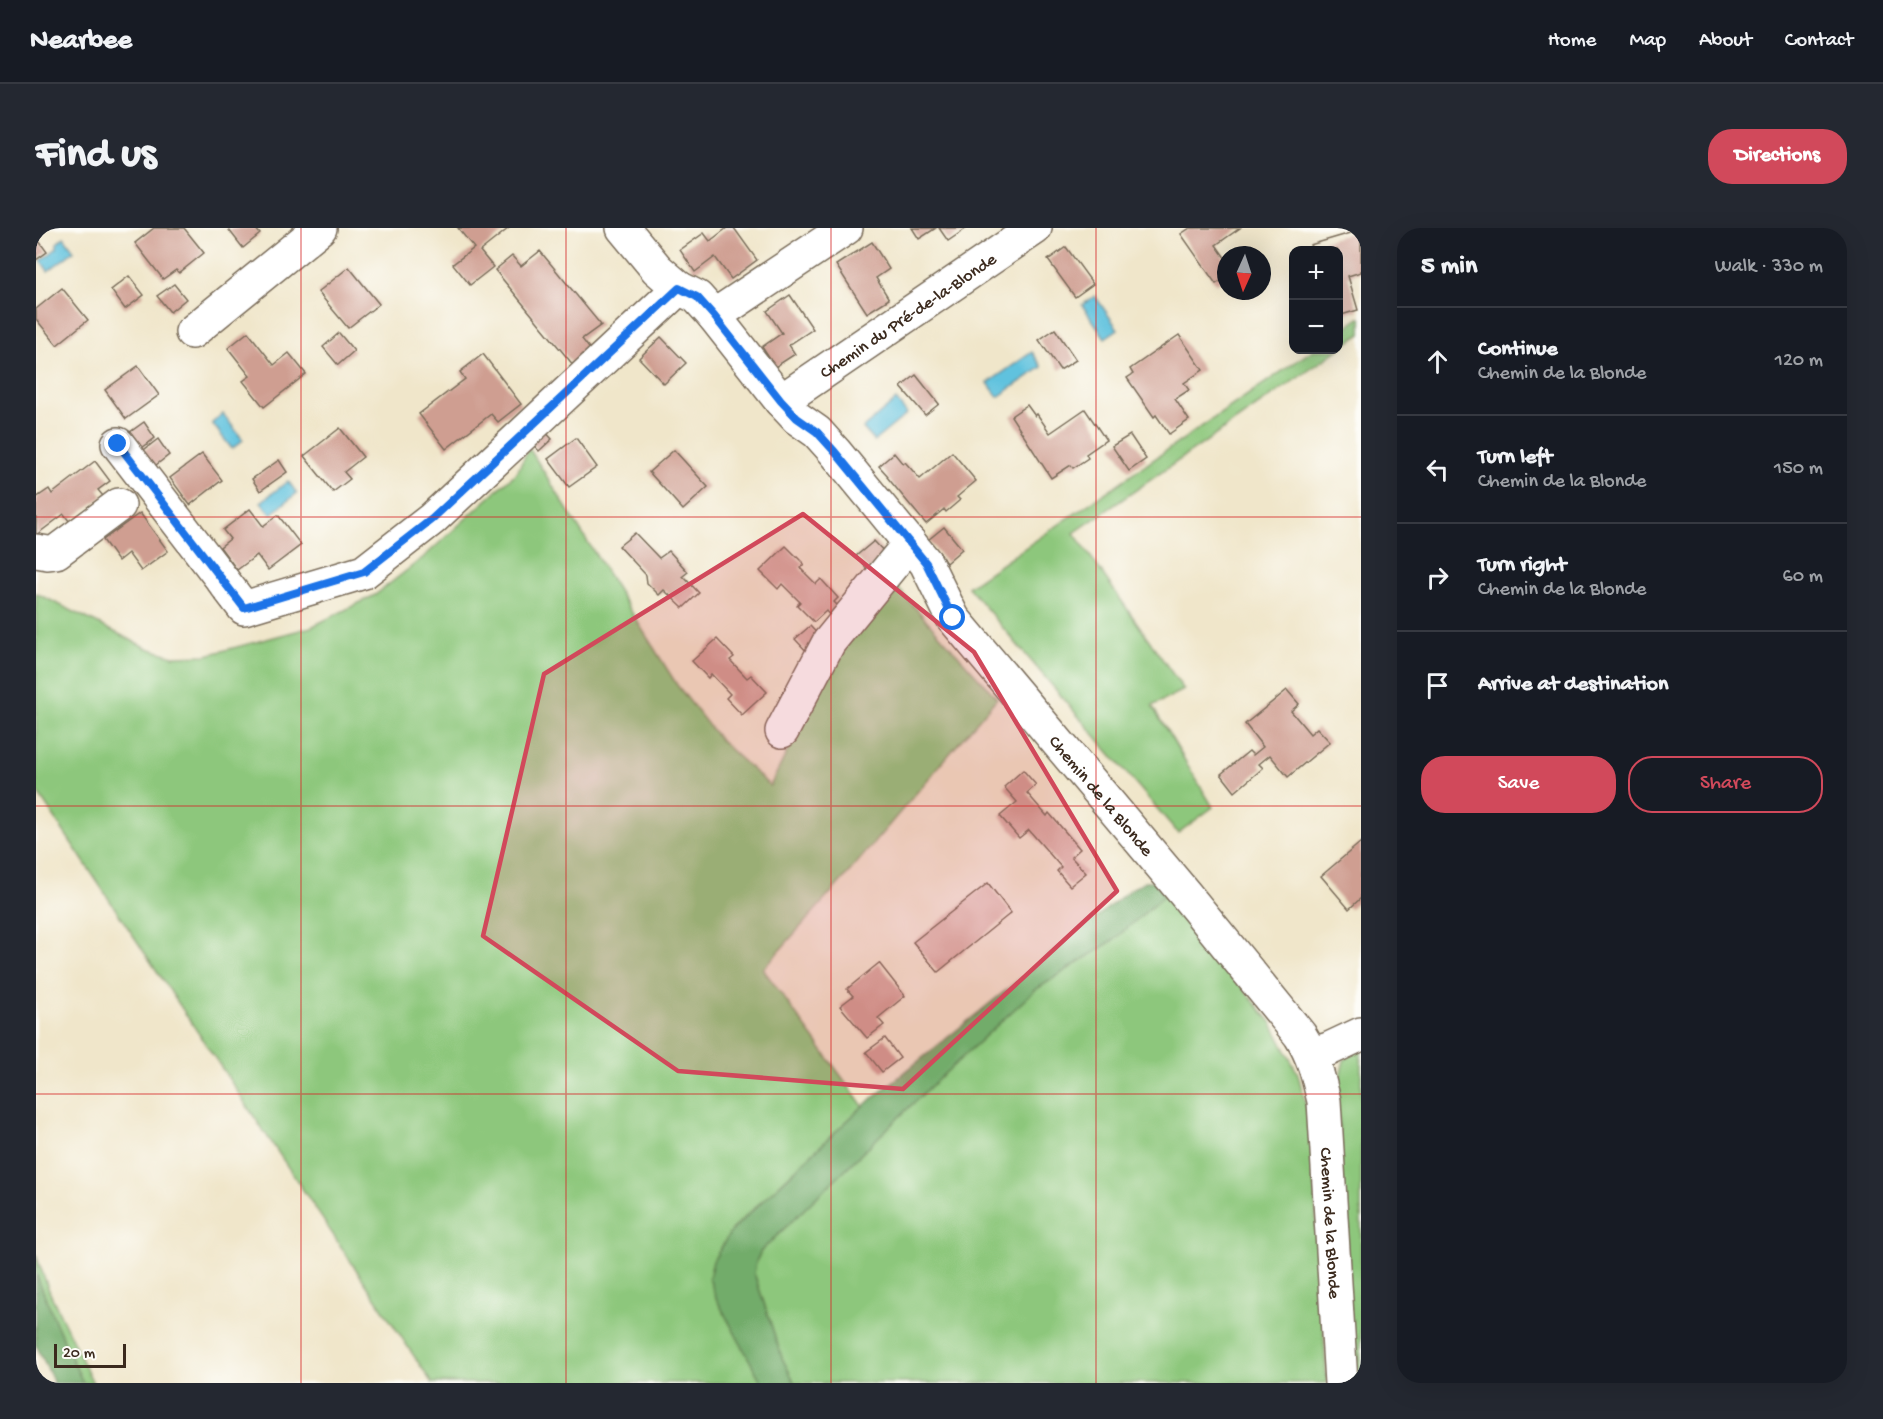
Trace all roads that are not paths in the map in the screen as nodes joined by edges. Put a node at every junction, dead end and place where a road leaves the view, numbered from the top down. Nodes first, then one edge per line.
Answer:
1 (320, 228) edge
2 (623, 228) edge
3 (846, 228) edge
4 (1035, 228) edge
5 (679, 288) junction
6 (714, 316) junction
7 (192, 332) dead end
8 (781, 401) junction
9 (118, 444) dead end
10 (119, 505) dead end
11 (910, 543) junction
12 (36, 550) edge
13 (782, 731) dead end
14 (1361, 1034) edge
15 (1312, 1054) junction
16 (1341, 1383) edge

1 - 7 street
2 - 5 street, Chemin de la Blonde
3 - 6 street
4 - 8 street, Chemin du Pré-de-la-Blonde
5 - 6 street, Chemin de la Blonde
5 - 9 street
6 - 8 street, Chemin de la Blonde
8 - 11 street, Chemin de la Blonde
10 - 12 street
11 - 13 street
11 - 15 street, Chemin de la Blonde
14 - 15 street
15 - 16 street, Chemin de la Blonde

